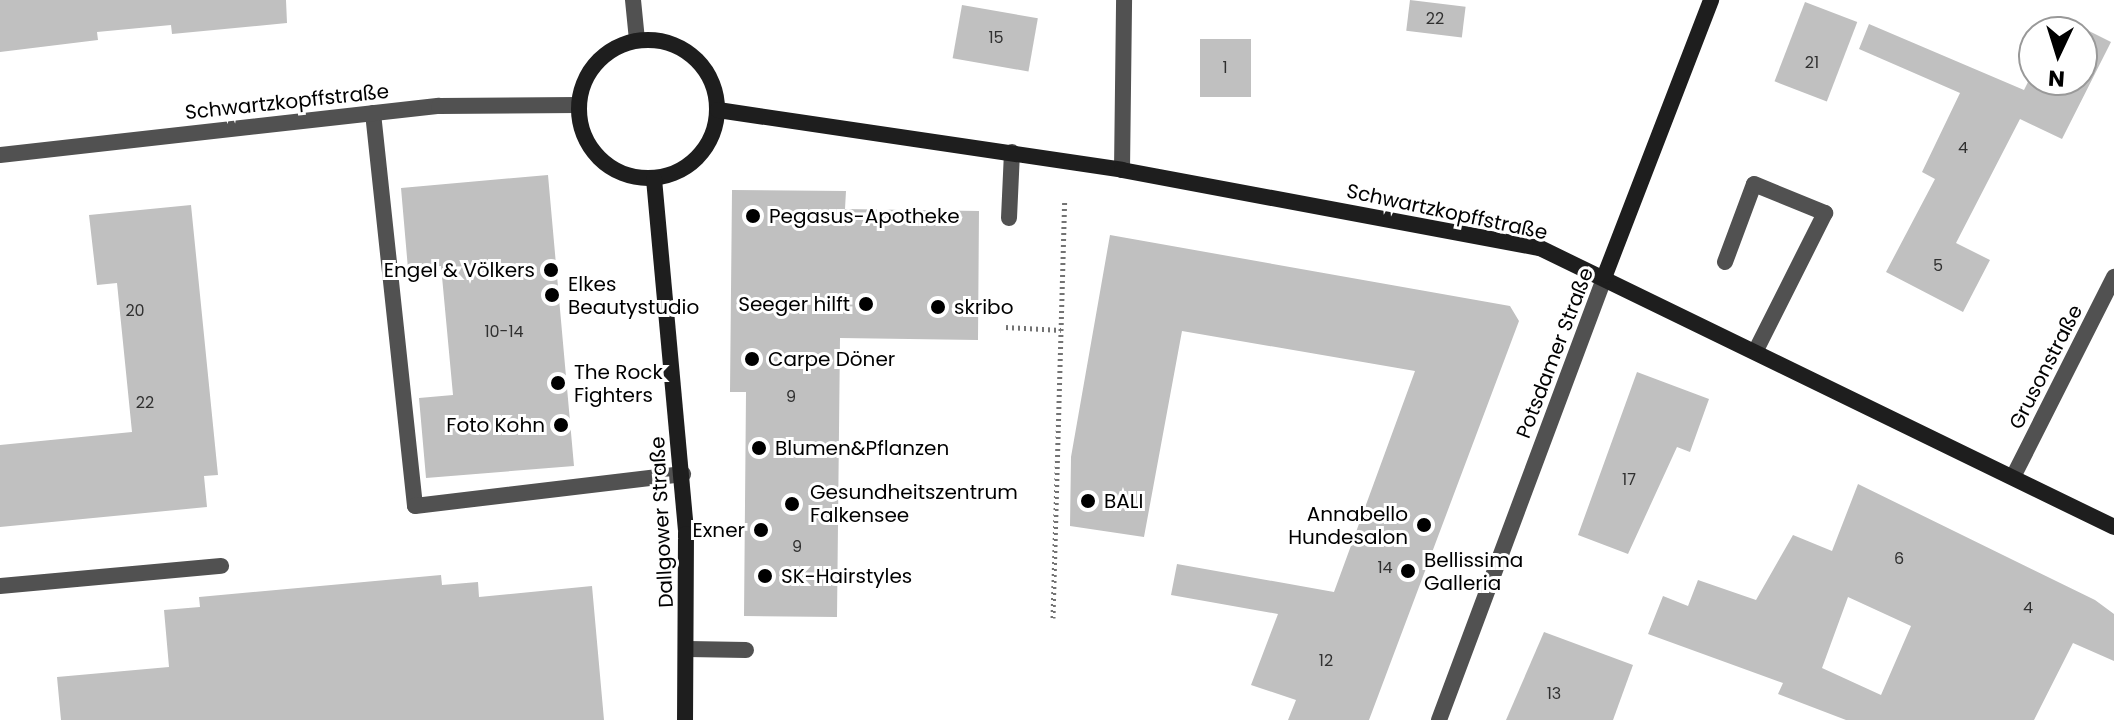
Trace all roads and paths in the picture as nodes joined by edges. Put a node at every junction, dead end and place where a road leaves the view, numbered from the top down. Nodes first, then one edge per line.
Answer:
1 (633, 0) edge
2 (1124, 0) edge
3 (1711, 0) edge
4 (637, 40) junction
5 (578, 105) junction
6 (718, 110) junction
7 (373, 113) junction
8 (1012, 152) junction
9 (0, 155) edge
10 (1122, 170) junction
11 (654, 179) junction
12 (1065, 201) dead end
13 (1009, 218) dead end
14 (1725, 262) dead end
15 (1605, 275) junction
16 (2114, 277) edge
17 (1006, 327) dead end
18 (1061, 330) junction
19 (1756, 350) junction
20 (683, 474) junction
21 (2014, 475) junction
22 (2114, 527) edge
23 (221, 566) dead end
24 (0, 586) edge
25 (1053, 618) dead end
26 (688, 649) junction
27 (746, 650) dead end
28 (685, 720) edge
29 (1439, 720) edge

1 - 4 street
2 - 10 street
3 - 15 street, Potsdamer Straße
4 - 5 street
4 - 6 street
5 - 7 street, Schwartzkopffstraße
5 - 11 street
6 - 8 street, Schwartzkopffstraße
6 - 11 street
7 - 9 street, Schwartzkopffstraße
7 - 20 street
8 - 10 street, Schwartzkopffstraße
8 - 13 street
10 - 15 street, Schwartzkopffstraße
11 - 20 street, Dallgower Straße
12 - 18 path
14 - 19 street
15 - 19 street, Schwartzkopffstraße
15 - 29 street, Potsdamer Straße
16 - 21 street, Grusonstraße
17 - 18 path
18 - 25 path
19 - 21 street, Schwartzkopffstraße
20 - 26 street, Dallgower Straße
21 - 22 street, Schwartzkopffstraße
23 - 24 street
26 - 27 street
26 - 28 street, Dallgower Straße

